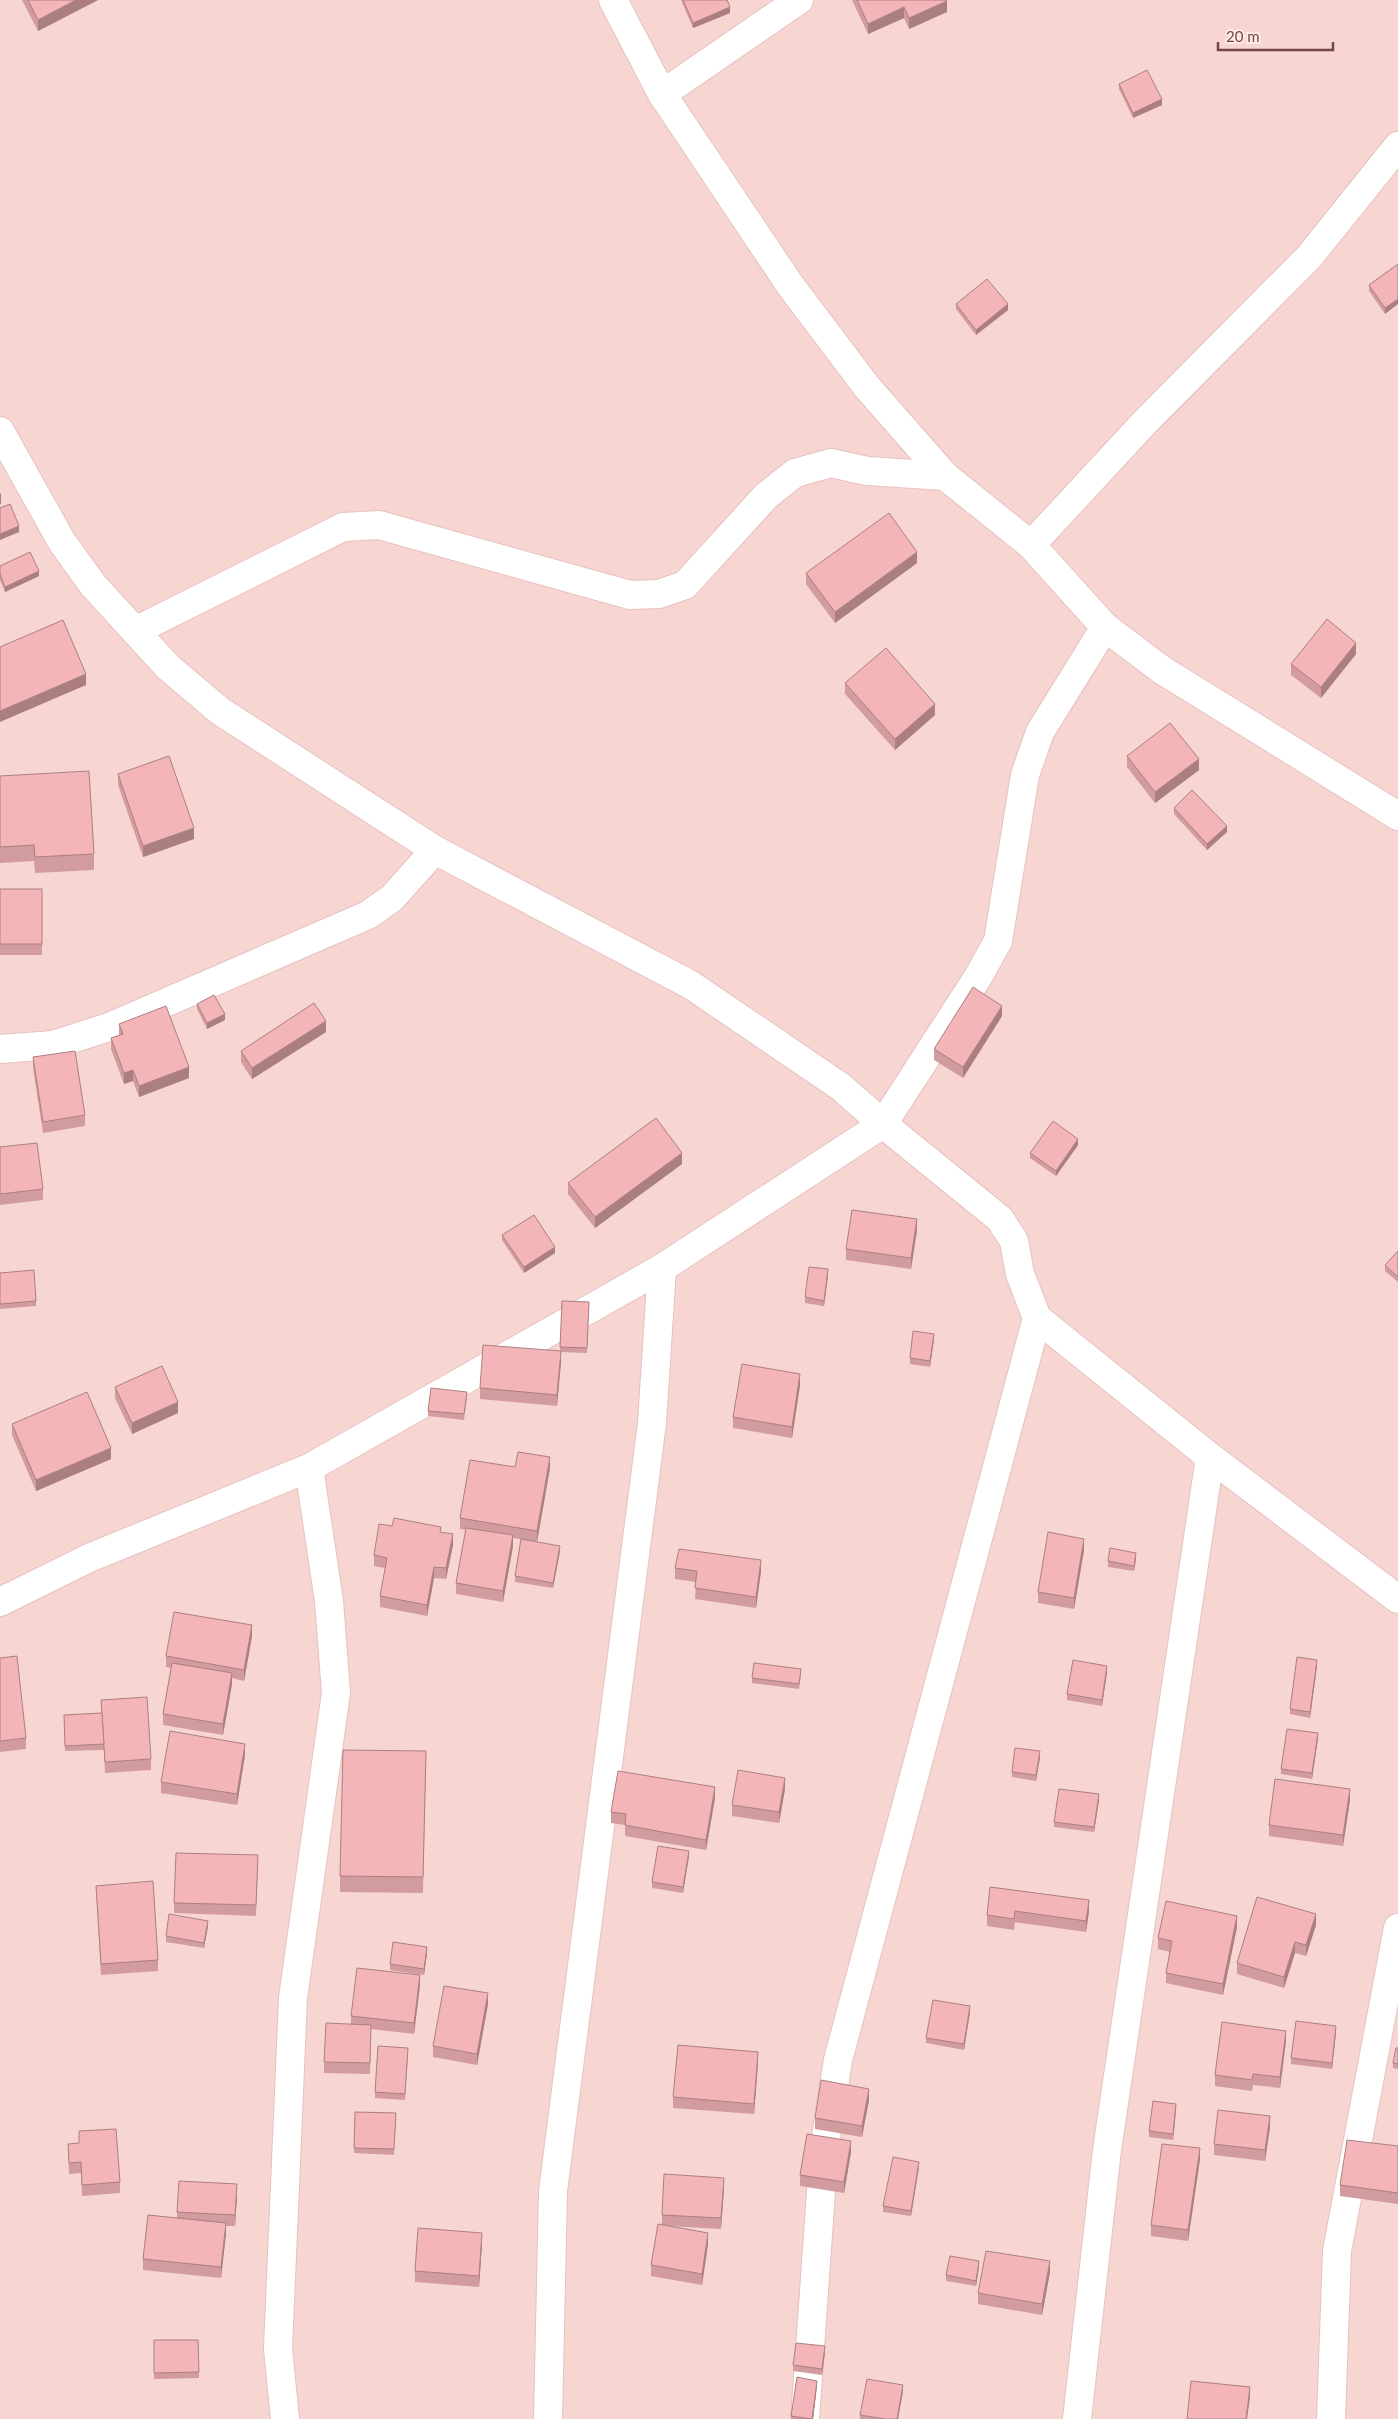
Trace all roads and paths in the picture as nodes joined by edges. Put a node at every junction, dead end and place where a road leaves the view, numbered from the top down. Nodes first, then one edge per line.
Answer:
1 (613, 0) edge
2 (799, 0) edge
3 (662, 94) junction
4 (1393, 164) edge
5 (0, 431) edge
6 (945, 476) junction
7 (1031, 545) junction
8 (1105, 627) junction
9 (135, 631) junction
10 (1398, 816) edge
11 (435, 850) junction
12 (0, 1049) edge
13 (884, 1124) junction
14 (662, 1268) junction
15 (1037, 1318) junction
16 (1210, 1457) junction
17 (309, 1468) junction
18 (1398, 1599) edge
19 (0, 1602) edge
20 (1398, 1928) edge
21 (285, 2419) edge
22 (548, 2419) edge
23 (805, 2419) edge
24 (1077, 2419) edge
25 (1331, 2419) edge

1 - 3 street
2 - 3 street
3 - 6 street
4 - 7 street
5 - 9 street
6 - 7 street
6 - 9 street
7 - 8 street
8 - 10 street
8 - 13 street
9 - 11 street
11 - 12 street
11 - 13 street
13 - 14 street
13 - 15 street
14 - 17 street
14 - 22 street
15 - 16 street
15 - 23 street
16 - 18 street
16 - 24 street
17 - 19 street
17 - 21 street
20 - 25 street

